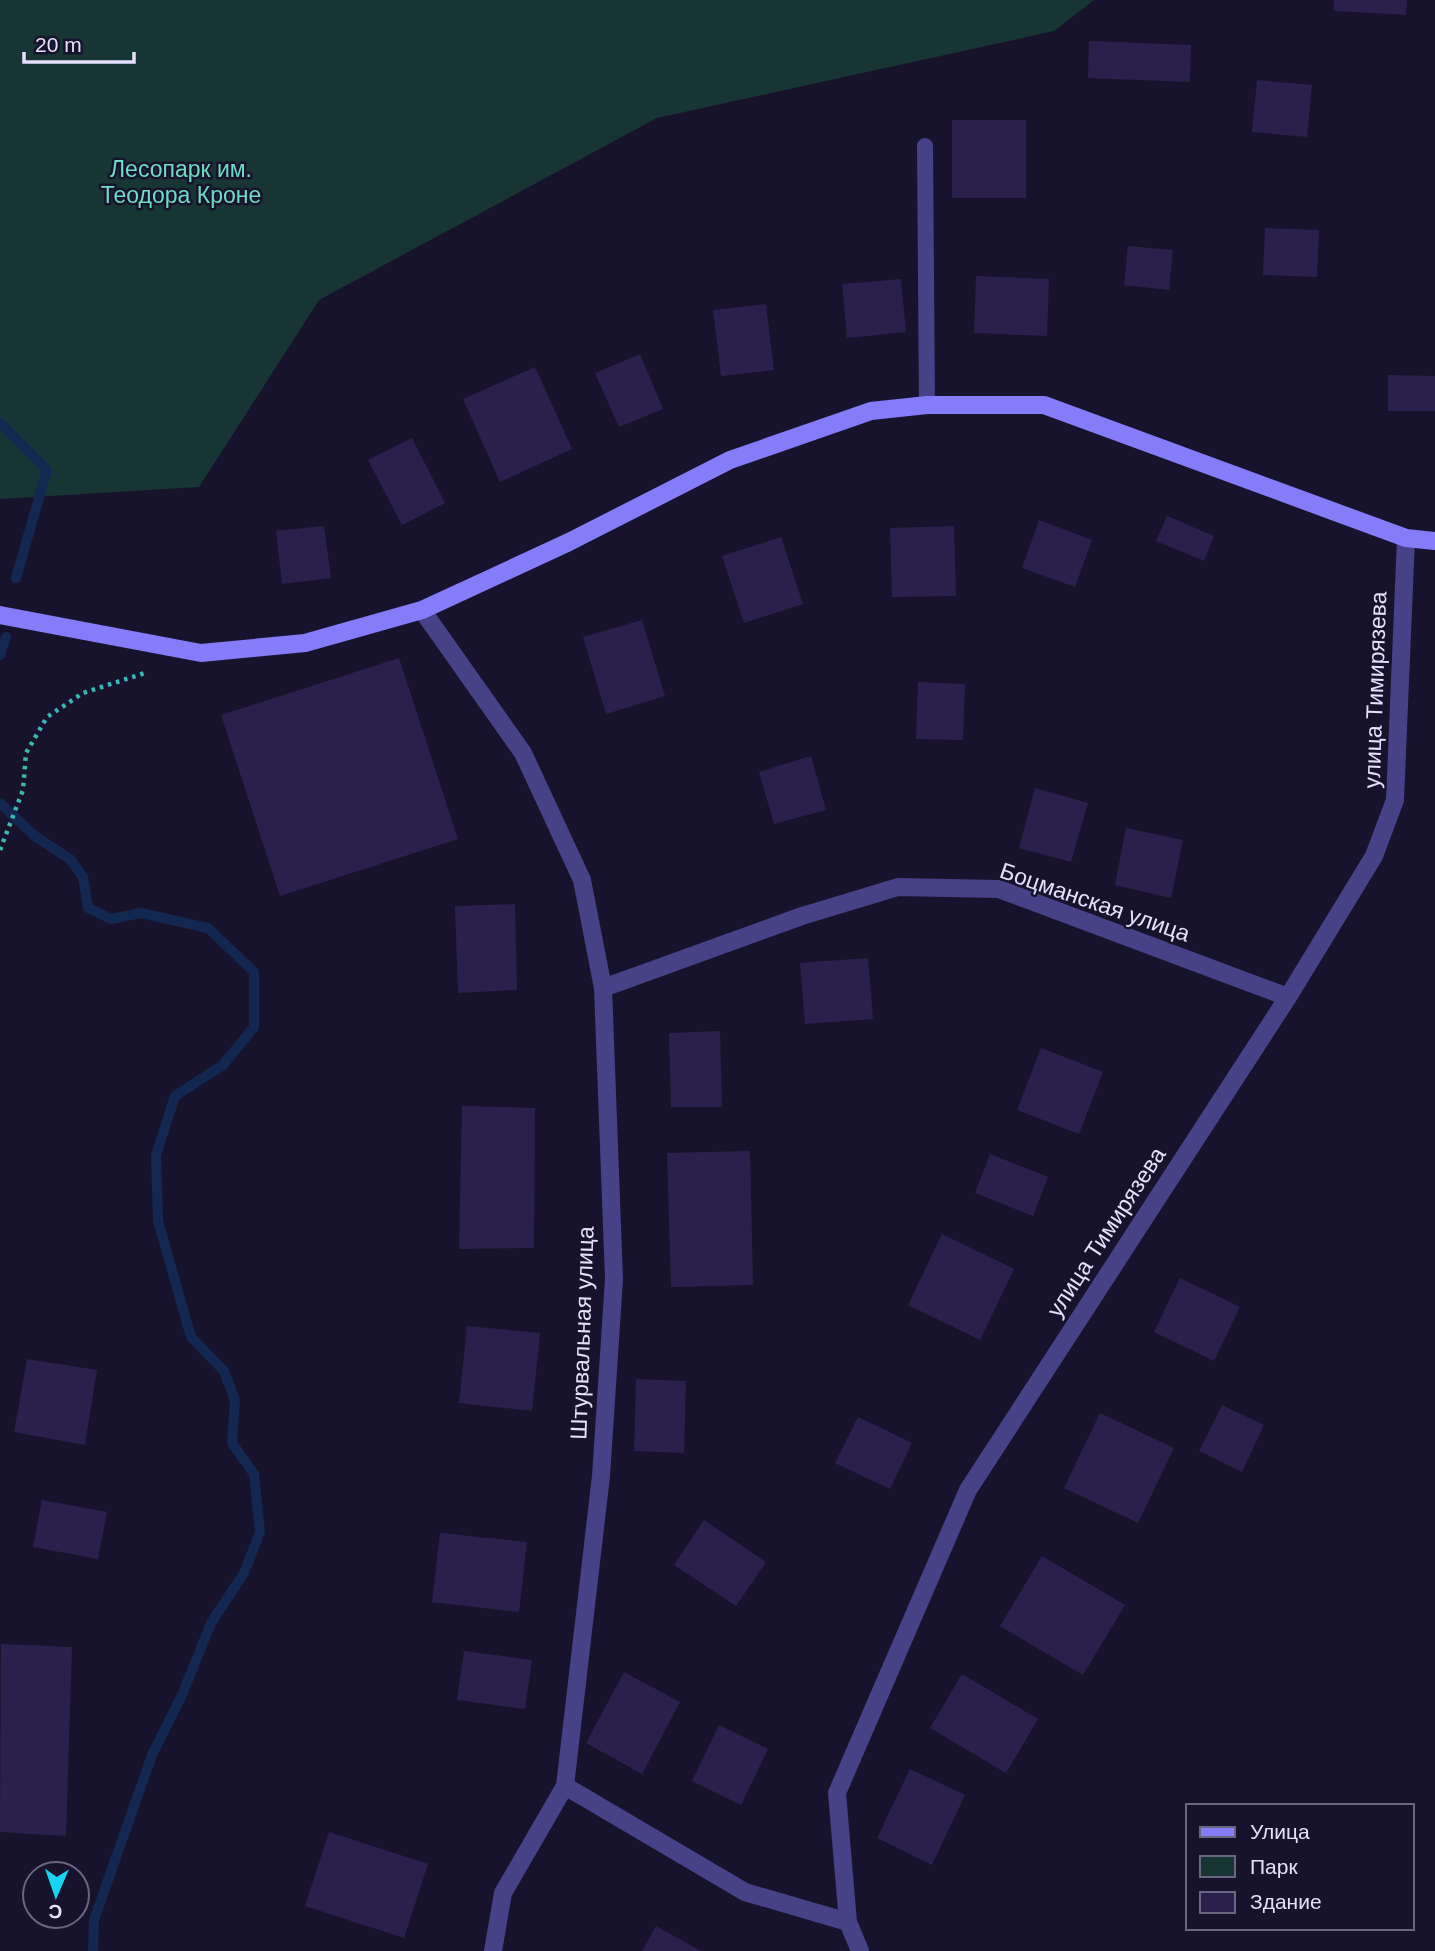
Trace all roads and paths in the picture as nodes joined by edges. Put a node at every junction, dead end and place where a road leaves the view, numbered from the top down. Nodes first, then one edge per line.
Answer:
1 (925, 146) dead end
2 (927, 405) junction
3 (1406, 538) junction
4 (1435, 541) edge
5 (422, 610) junction
6 (0, 615) edge
7 (158, 668) dead end
8 (0, 850) edge
9 (603, 988) junction
10 (1288, 997) junction
11 (565, 1786) junction
12 (848, 1922) junction
13 (492, 1951) edge
14 (860, 1951) edge

1 - 2 lane
2 - 3 main road
2 - 5 main road
3 - 4 main road
3 - 10 street, улица Тимирязева
5 - 6 main road
5 - 9 street, Штурвальная улица
7 - 8 path
9 - 10 street, Боцманская улица
9 - 11 street, Штурвальная улица
10 - 12 street, улица Тимирязева
11 - 12 street
11 - 13 street
12 - 14 street, улица Тимирязева

